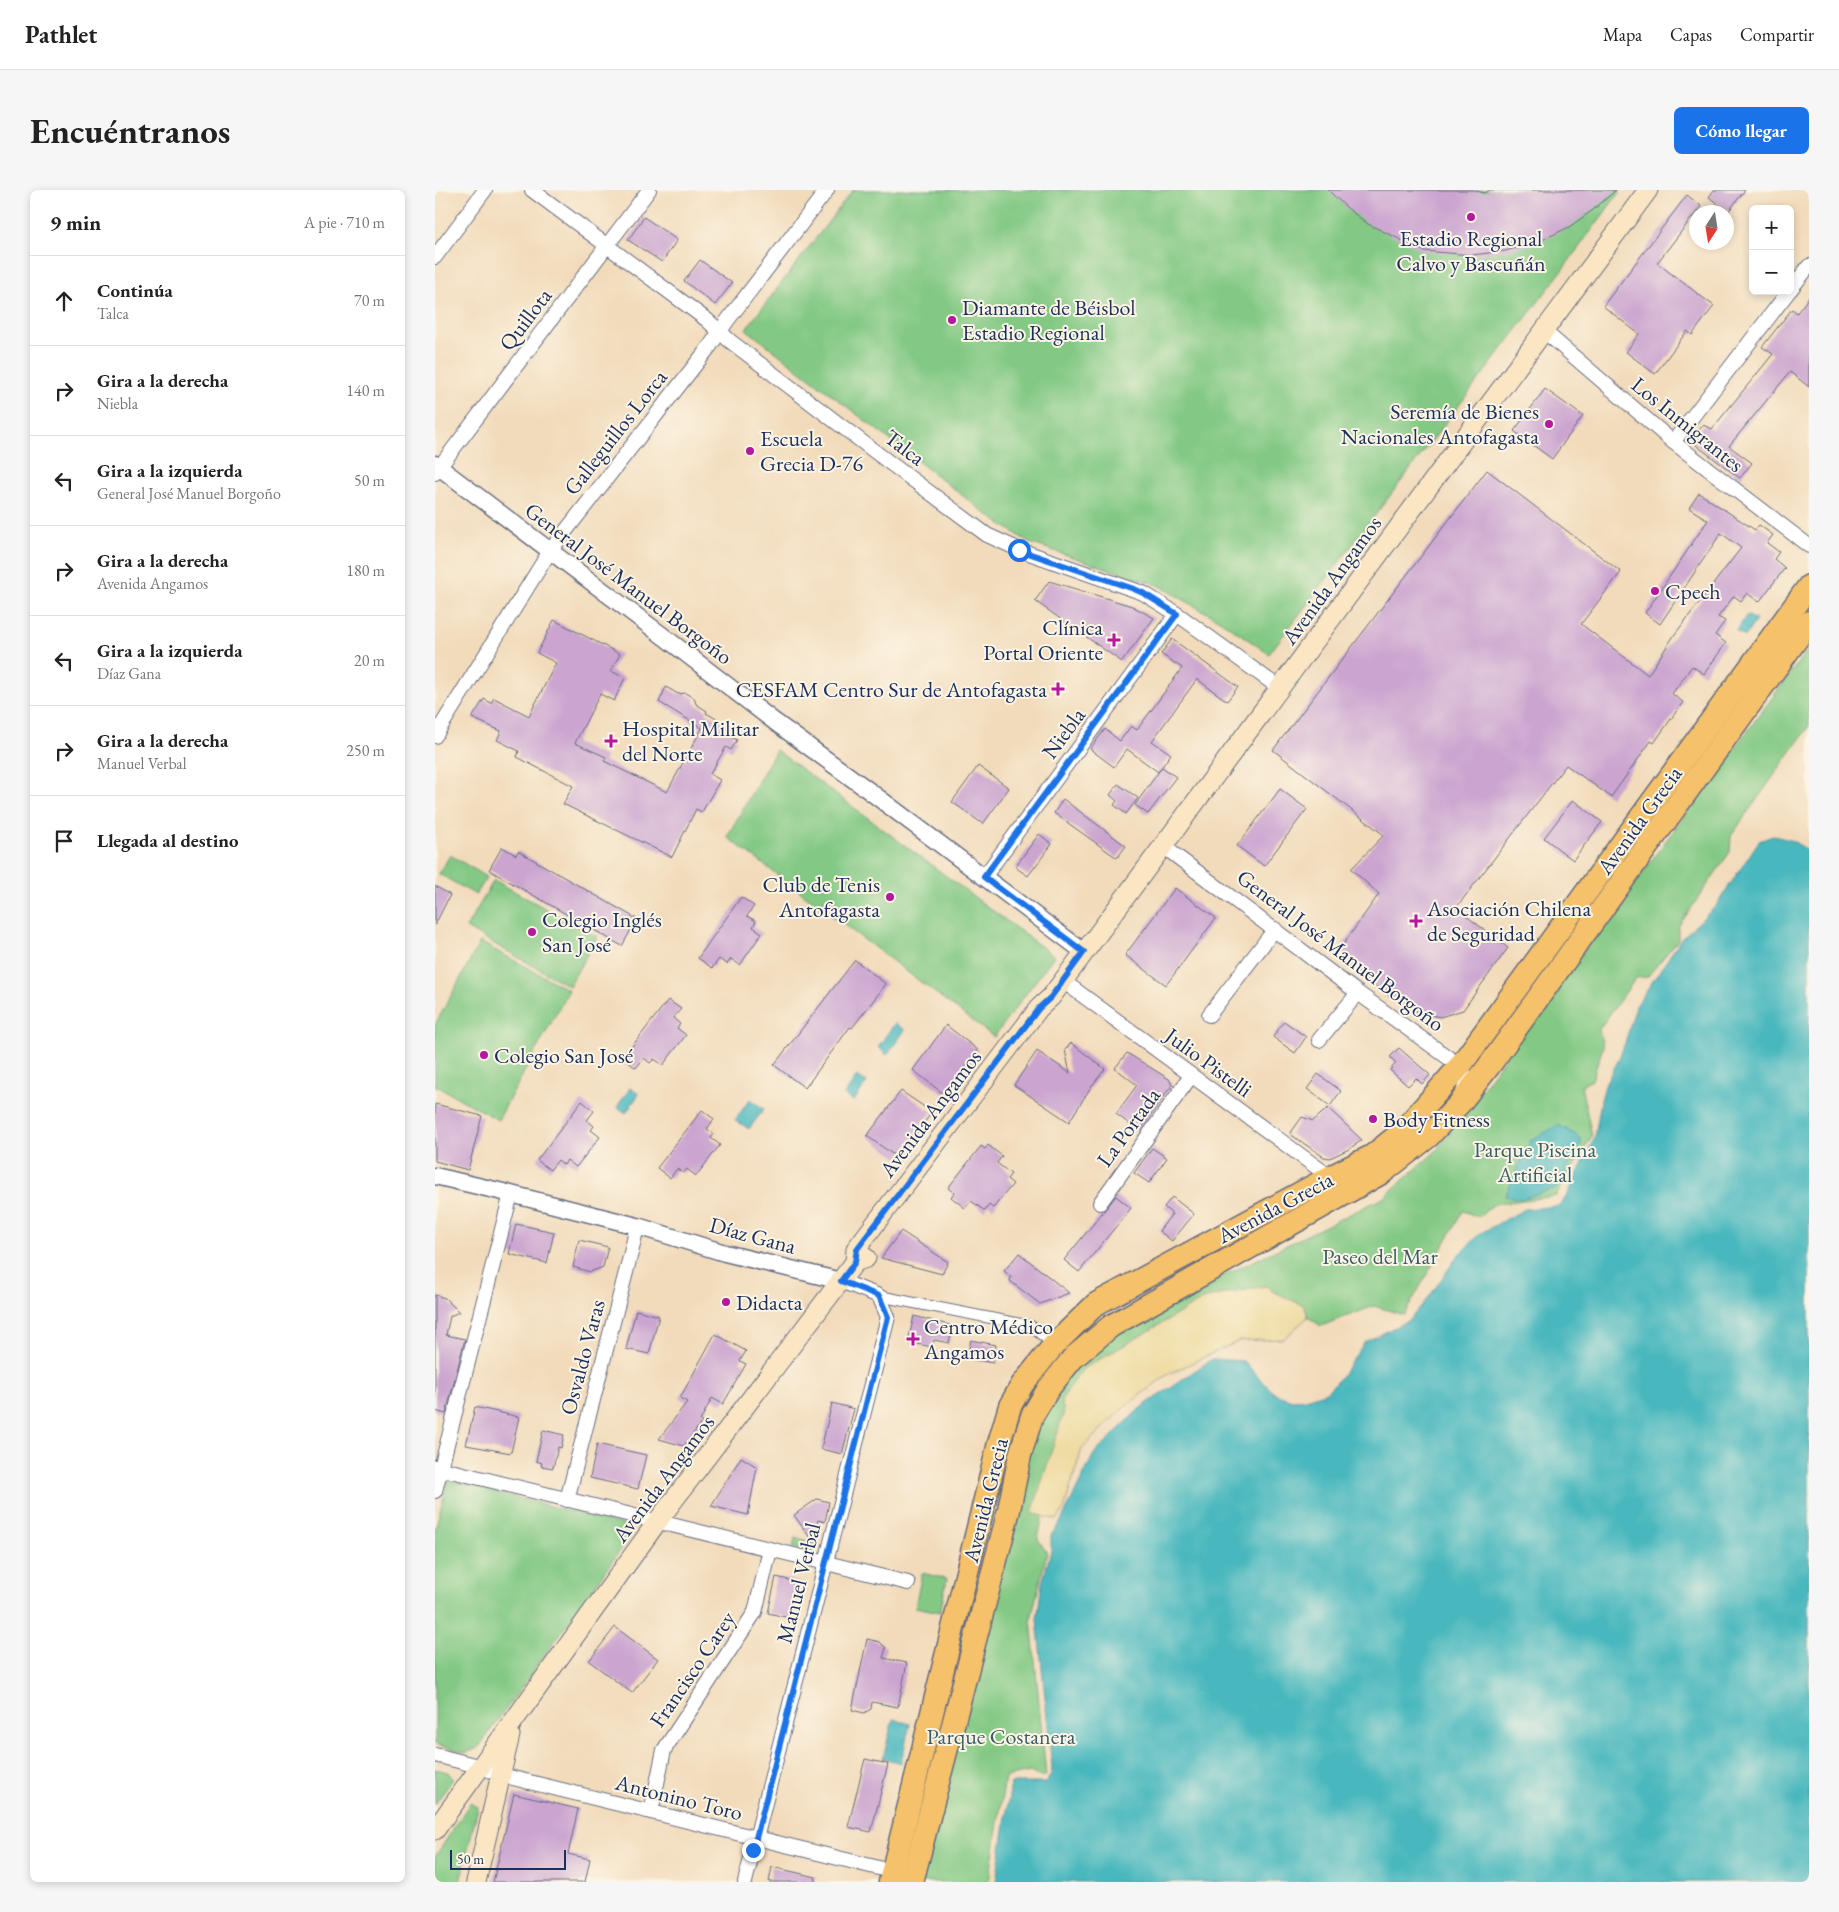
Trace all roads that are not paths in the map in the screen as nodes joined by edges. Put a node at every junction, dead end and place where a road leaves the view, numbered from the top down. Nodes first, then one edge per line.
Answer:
1 (485, 190) edge
2 (532, 190) edge
3 (649, 190) edge
4 (827, 190) edge
5 (1648, 190) edge
6 (607, 245) junction
7 (435, 257) edge
8 (1809, 266) edge
9 (1794, 286) edge
10 (1787, 295) edge
11 (1544, 331) junction
12 (719, 332) junction
13 (1673, 442) junction
14 (436, 468) edge
15 (1809, 546) edge
16 (550, 551) junction
17 (1809, 586) edge
18 (1177, 614) junction
19 (1809, 622) edge
20 (1281, 689) junction
21 (435, 736) edge
22 (1163, 846) junction
23 (984, 877) junction
24 (1275, 929) junction
25 (1084, 952) junction
26 (1063, 981) junction
27 (1358, 993) junction
28 (1209, 1014) dead end
29 (1319, 1040) dead end
30 (1460, 1066) junction
31 (1191, 1076) junction
32 (1460, 1103) junction
33 (435, 1176) edge
34 (1330, 1177) junction
35 (511, 1194) junction
36 (1100, 1203) dead end
37 (637, 1226) junction
38 (841, 1281) junction
39 (879, 1296) junction
40 (1054, 1345) junction
41 (438, 1468) edge
42 (435, 1491) edge
43 (567, 1500) junction
44 (657, 1522) junction
45 (770, 1550) junction
46 (825, 1564) junction
47 (908, 1583) dead end
48 (512, 1725) junction
49 (435, 1755) edge
50 (481, 1767) junction
51 (501, 1775) junction
52 (651, 1812) junction
53 (435, 1830) edge
54 (756, 1838) junction
55 (902, 1878) edge
56 (476, 1882) edge
57 (745, 1882) edge

1 - 7 street
2 - 6 street, Talca
3 - 6 street, Quillota
4 - 12 street, Galleguillos Lorca
5 - 11 main road, Avenida Angamos
6 - 12 street, Talca
6 - 14 street, Quillota
8 - 9 street
10 - 13 street
11 - 13 street, Los Inmigrantes
11 - 20 main road, Avenida Angamos
12 - 16 street, Galleguillos Lorca
12 - 18 street, Talca
13 - 15 street, Los Inmigrantes
14 - 16 street, General José Manuel Borgoño
16 - 21 street, Galleguillos Lorca
16 - 23 street, General José Manuel Borgoño
17 - 30 highway, Avenida Grecia
18 - 20 street, Talca
18 - 23 street, Niebla
19 - 32 highway, Avenida Grecia
20 - 22 main road, Avenida Angamos
22 - 24 street, General José Manuel Borgoño
22 - 25 main road, Avenida Angamos
23 - 25 street, General José Manuel Borgoño
24 - 27 street, General José Manuel Borgoño
24 - 28 street
25 - 26 main road, Avenida Angamos
26 - 31 street, Julio Pistelli
26 - 38 main road, Avenida Angamos
27 - 29 street
27 - 30 street, General José Manuel Borgoño
30 - 32 street
30 - 34 highway, Avenida Grecia
31 - 34 street, Julio Pistelli
31 - 36 street, La Portada
32 - 55 highway, Avenida Grecia
33 - 35 street, Díaz Gana
34 - 40 highway, Avenida Grecia
35 - 37 street, Díaz Gana
35 - 41 street
37 - 38 street, Díaz Gana
37 - 43 street, Osvaldo Varas
38 - 39 street, Díaz Gana
38 - 44 main road, Avenida Angamos
39 - 40 street, Díaz Gana
39 - 46 street, Manuel Verbal
40 - 55 highway, Avenida Grecia
41 - 42 street
41 - 43 street
43 - 44 street
44 - 45 street
44 - 48 main road, Avenida Angamos
45 - 46 street
45 - 52 street, Francisco Carey
46 - 47 street
46 - 54 street, Manuel Verbal
48 - 50 main road, Avenida Angamos
48 - 51 main road, Avenida Angamos
49 - 50 street, Antonino Toro
50 - 51 street, Antonino Toro
50 - 53 main road, Avenida Angamos
51 - 52 street, Antonino Toro
51 - 56 main road, Avenida Angamos
52 - 54 street, Antonino Toro
54 - 55 street, Antonino Toro
54 - 57 street, Manuel Verbal

